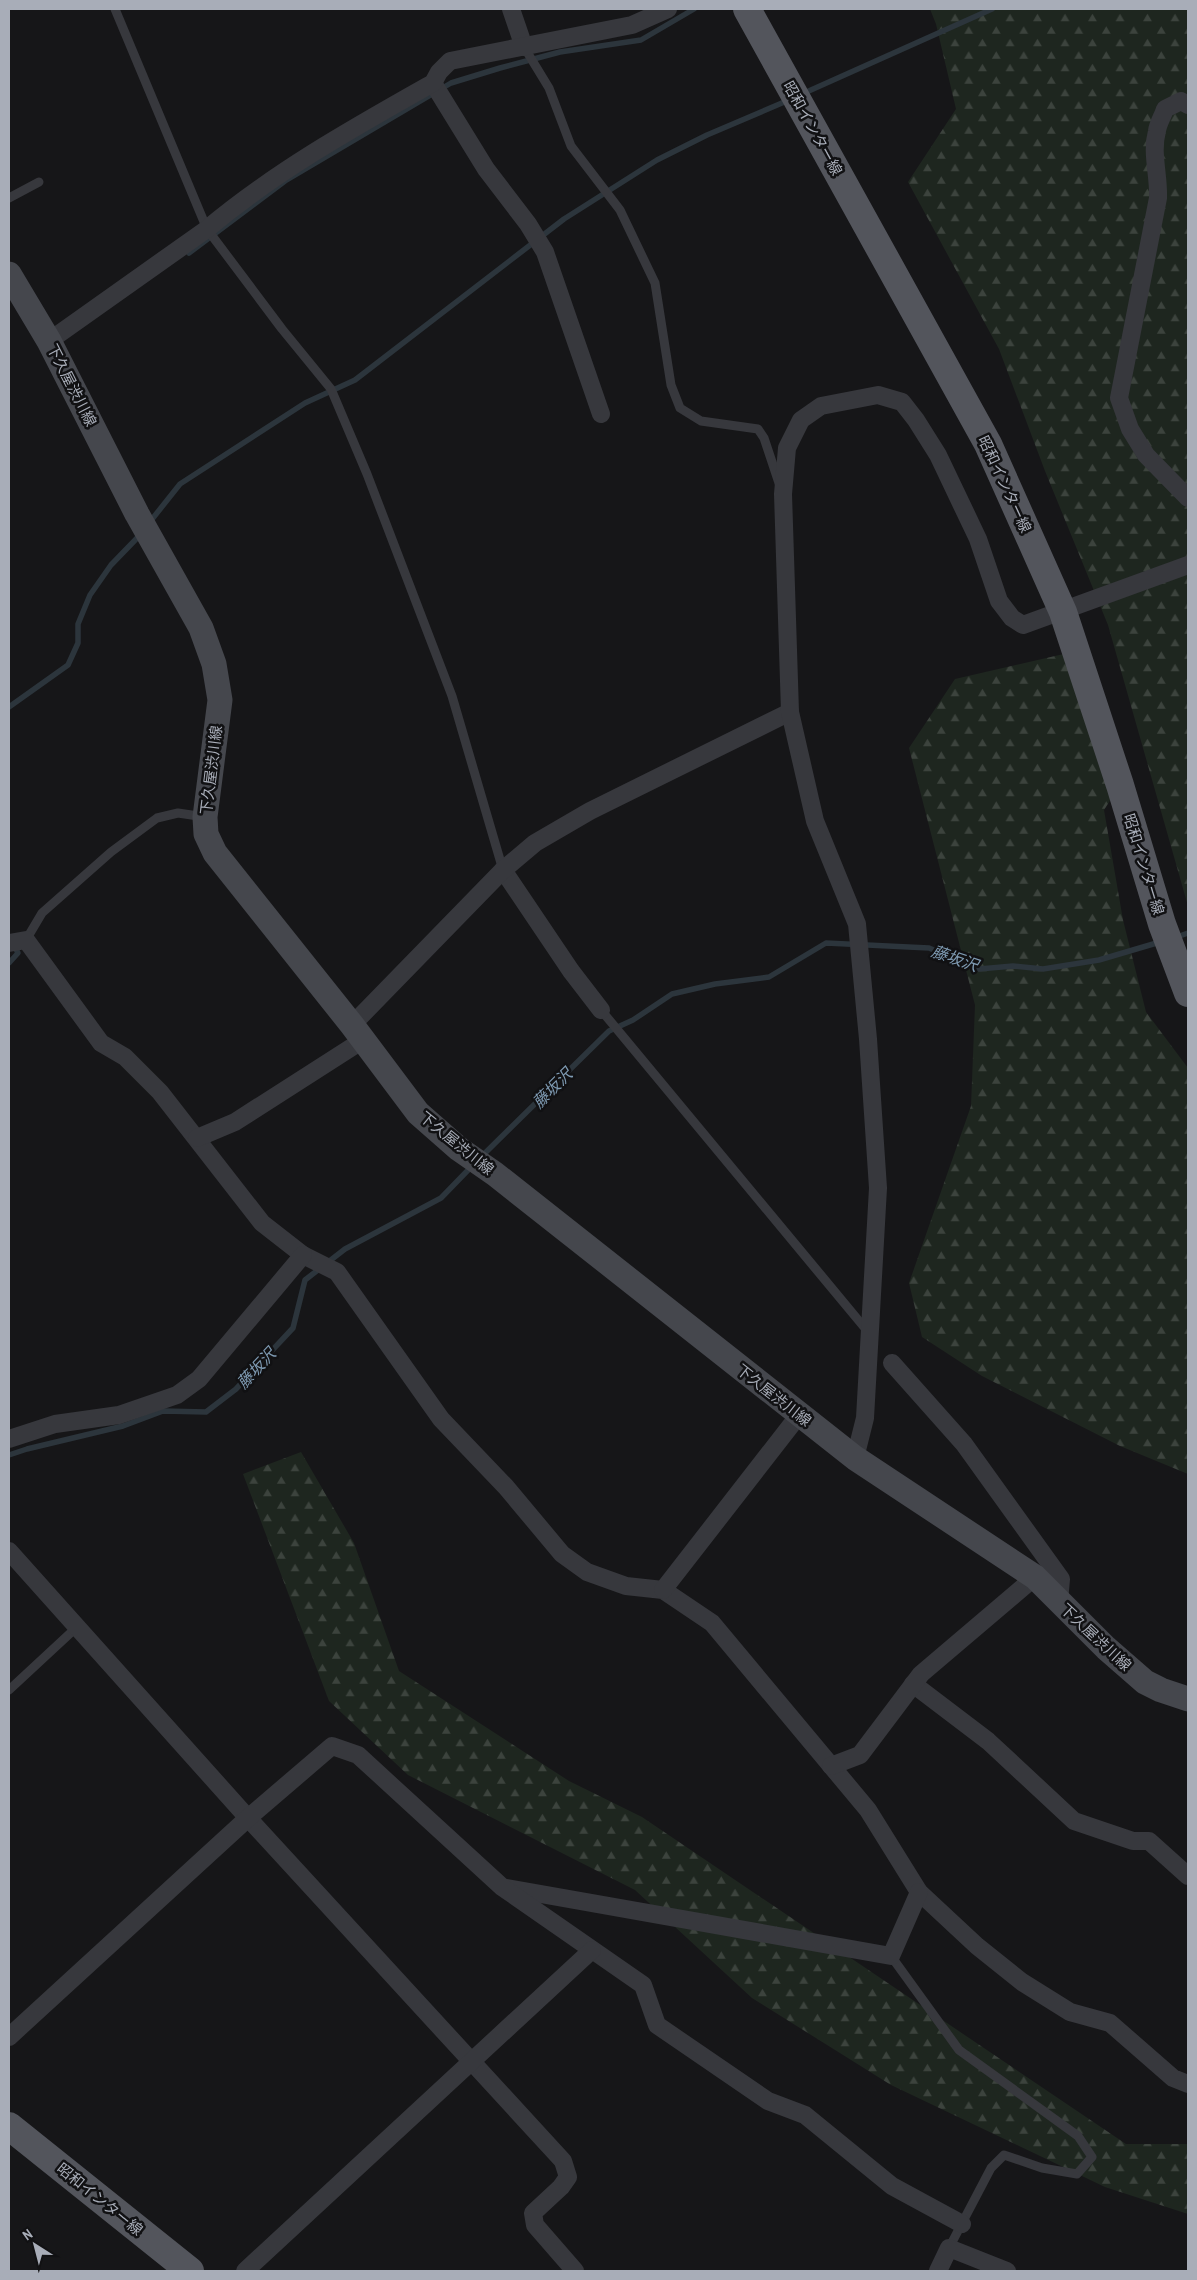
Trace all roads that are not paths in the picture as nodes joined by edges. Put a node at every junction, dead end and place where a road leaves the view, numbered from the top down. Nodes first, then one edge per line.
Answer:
1 (115, 9) edge
2 (510, 9) edge
3 (668, 9) edge
4 (747, 9) edge
5 (524, 47) junction
6 (434, 83) junction
7 (1188, 105) edge
8 (39, 182) dead end
9 (9, 198) edge
10 (207, 229) junction
11 (9, 274) edge
12 (49, 341) junction
13 (602, 414) dead end
14 (783, 494) junction
15 (1188, 498) edge
16 (1188, 565) edge
17 (1063, 612) junction
18 (790, 712) junction
19 (205, 817) junction
20 (503, 870) junction
21 (17, 942) edge
22 (1188, 992) edge
23 (601, 1010) joint
24 (357, 1033) junction
25 (197, 1138) junction
26 (303, 1255) junction
27 (869, 1333) junction
28 (892, 1363) dead end
29 (799, 1415) junction
30 (9, 1439) edge
31 (855, 1458) junction
32 (9, 1551) edge
33 (1035, 1576) junction
34 (664, 1590) junction
35 (1058, 1602) junction
36 (78, 1626) junction
37 (913, 1684) junction
38 (9, 1690) edge
39 (1188, 1699) edge
40 (831, 1766) junction
41 (248, 1818) junction
42 (1188, 1876) edge
43 (502, 1887) junction
44 (919, 1892) junction
45 (592, 1950) junction
46 (891, 1956) junction
47 (9, 2037) edge
48 (471, 2062) junction
49 (1188, 2084) edge
50 (9, 2126) edge
51 (962, 2224) junction
52 (949, 2248) junction
53 (190, 2271) edge
54 (245, 2271) edge
55 (575, 2271) edge
56 (938, 2271) edge
57 (1007, 2271) edge

1 - 10 lane
2 - 5 street
3 - 5 street
4 - 17 main road, 昭和インター線
5 - 6 street
5 - 14 lane
6 - 10 street
6 - 13 street
7 - 15 street
8 - 9 lane
10 - 12 street
10 - 20 lane
11 - 12 main road, 下久屋渋川線
12 - 19 main road, 下久屋渋川線
14 - 17 street
14 - 18 street
16 - 17 street
17 - 22 main road, 昭和インター線
18 - 20 street
18 - 27 street
19 - 21 lane
19 - 24 main road, 下久屋渋川線
20 - 23 street
20 - 24 street
21 - 25 street
23 - 27 lane
24 - 25 street
24 - 29 main road, 下久屋渋川線
25 - 26 street
26 - 30 street
26 - 34 street
27 - 31 street
28 - 35 street
29 - 31 main road, 下久屋渋川線
29 - 34 street
31 - 33 main road, 下久屋渋川線
32 - 36 street
33 - 35 main road, 下久屋渋川線
33 - 37 street
34 - 40 street
35 - 39 main road, 下久屋渋川線
36 - 38 lane
36 - 41 street
37 - 40 street
37 - 42 street
40 - 44 street
41 - 43 street
41 - 47 street
41 - 48 street
43 - 45 street
43 - 46 street
44 - 46 street
44 - 49 street
45 - 48 street
45 - 51 street
46 - 51 lane
48 - 54 street
48 - 55 street
50 - 53 main road, 昭和インター線
51 - 52 lane
52 - 56 street
52 - 57 street

